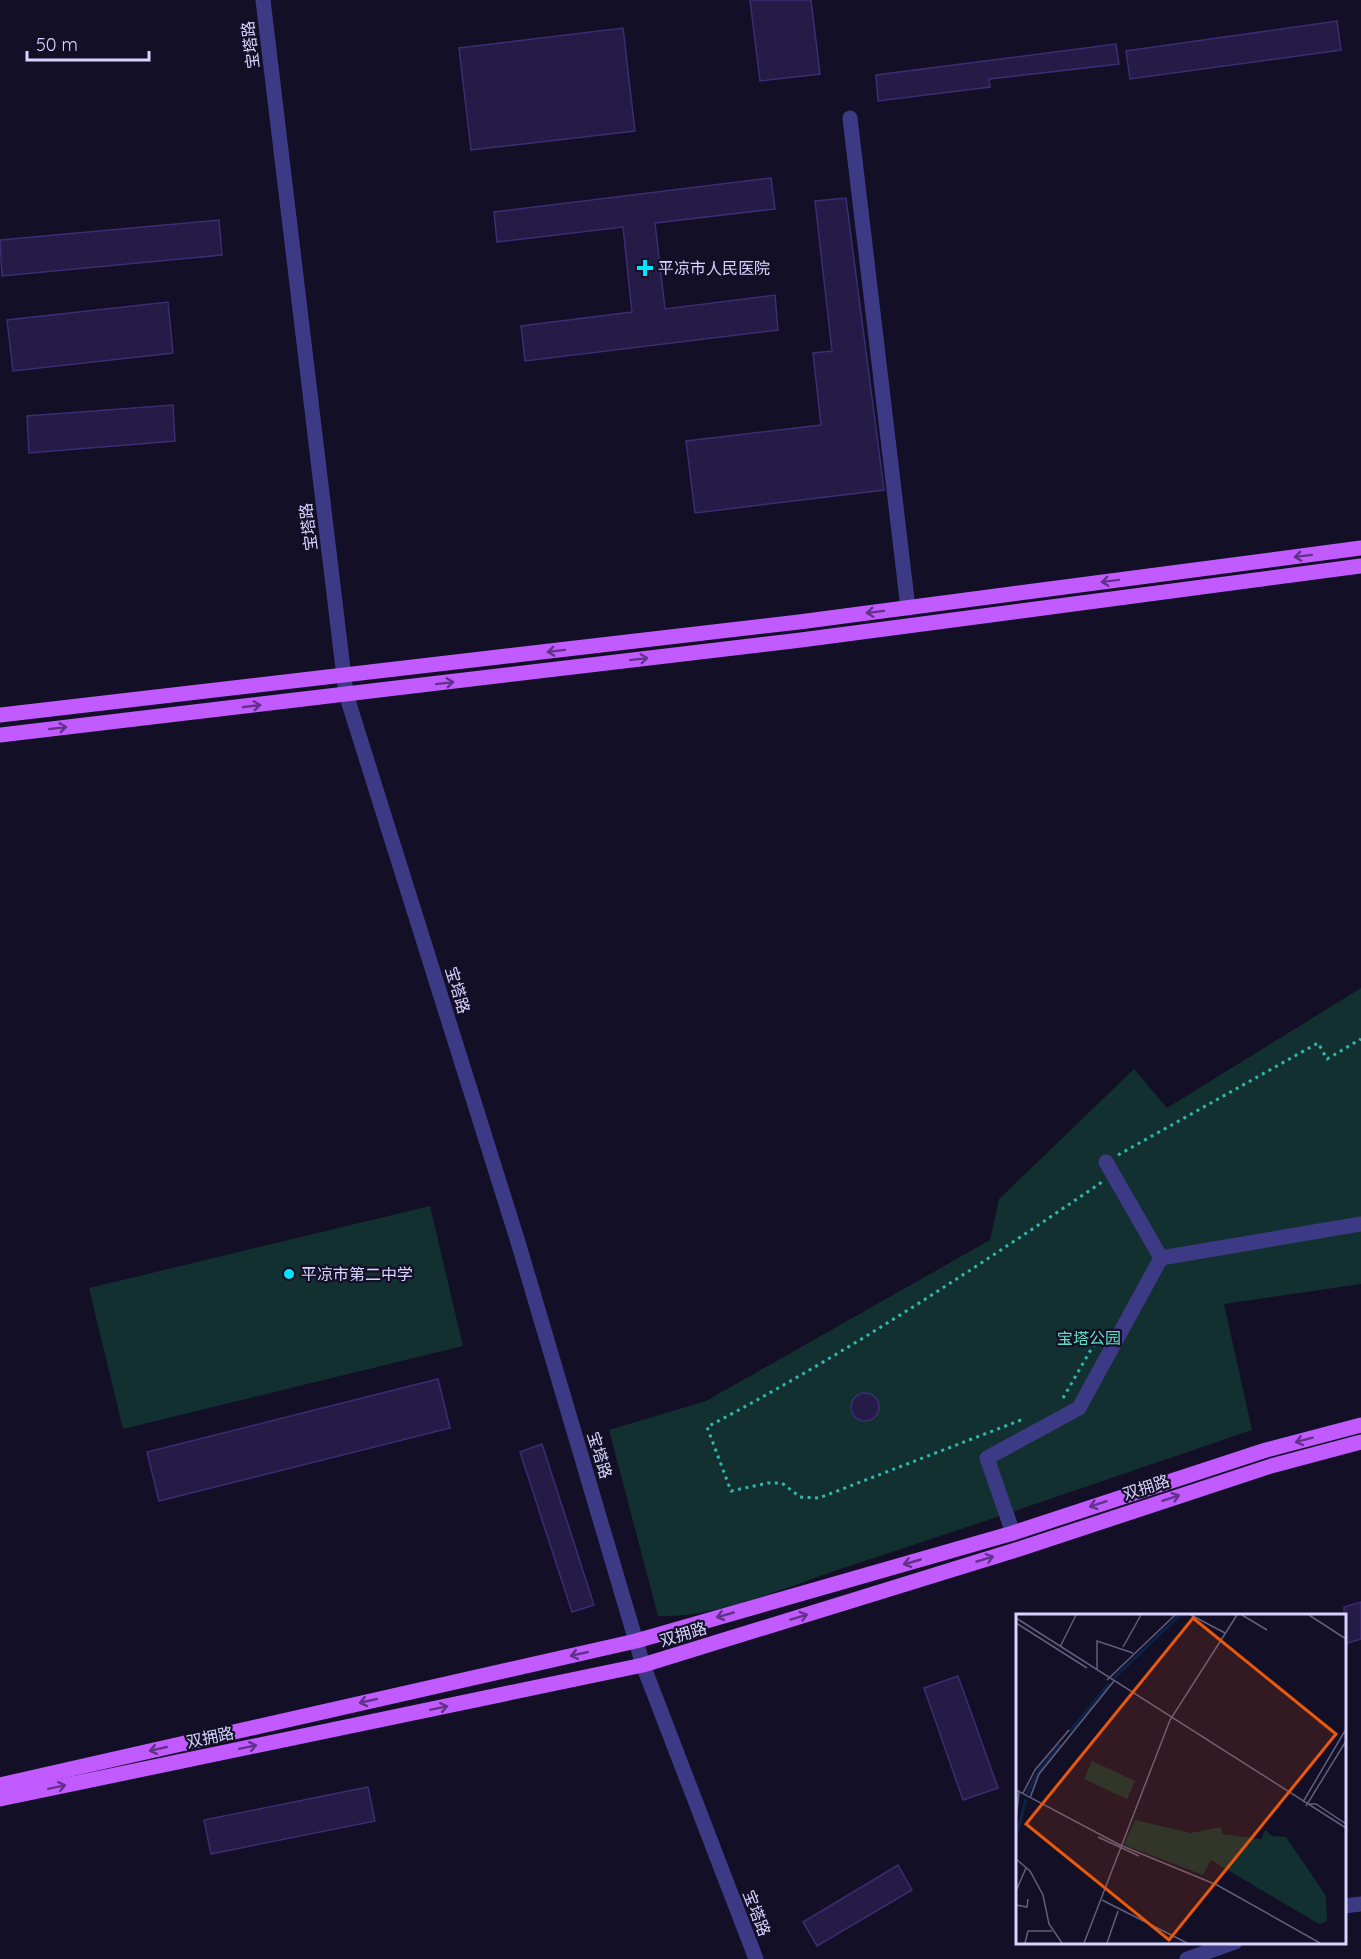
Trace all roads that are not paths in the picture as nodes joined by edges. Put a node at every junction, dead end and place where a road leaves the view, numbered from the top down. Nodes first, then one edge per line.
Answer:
1 (263, 0) edge
2 (850, 118) dead end
3 (1361, 548) edge
4 (1361, 566) edge
5 (908, 608) junction
6 (682, 636) junction
7 (686, 654) junction
8 (345, 676) junction
9 (346, 694) junction
10 (0, 716) edge
11 (0, 735) edge
12 (1110, 1169) road end
13 (1361, 1224) edge
14 (1161, 1258) junction
15 (1361, 1425) edge
16 (1361, 1442) edge
17 (1013, 1533) junction
18 (636, 1641) junction
19 (643, 1665) junction
20 (0, 1785) edge
21 (0, 1799) edge
22 (1361, 1904) edge
23 (1346, 1906) edge
24 (1229, 1944) edge
25 (756, 1959) edge
26 (1187, 1959) edge

1 - 8 street, 宝塔路
2 - 5 street
3 -> 5 main road
4 - 7 main road
5 -> 6 main road
6 - 7 main road
6 -> 8 main road
9 -> 7 main road
8 - 9 street, 宝塔路
8 - 10 main road
11 -> 9 main road
9 - 18 street, 宝塔路
12 - 14 street
13 - 14 street
14 - 17 street
15 -> 17 main road, 双拥路
19 -> 16 main road, 双拥路
17 -> 18 main road, 双拥路
18 - 19 street, 宝塔路
18 -> 20 main road, 双拥路
21 -> 19 main road, 双拥路
19 - 25 street, 宝塔路
22 - 23 street
24 - 26 street

